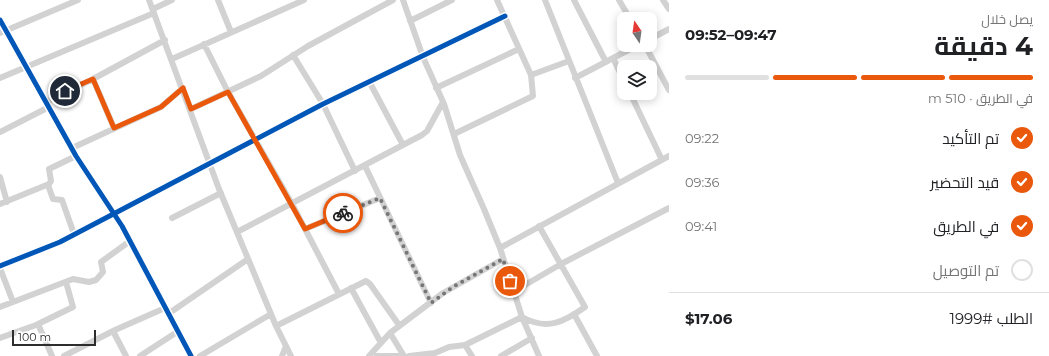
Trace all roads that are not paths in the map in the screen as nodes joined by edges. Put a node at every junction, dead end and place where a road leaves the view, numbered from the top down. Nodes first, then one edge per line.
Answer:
1 (78, 0) edge
2 (149, 0) edge
3 (172, 0) edge
4 (218, 0) edge
5 (304, 0) edge
6 (393, 0) edge
7 (403, 0) edge
8 (452, 0) edge
9 (497, 0) edge
10 (545, 0) edge
11 (574, 0) edge
12 (619, 0) edge
13 (663, 0) edge
14 (669, 9) edge
15 (154, 11) junction
16 (626, 12) edge
17 (505, 16) junction
18 (0, 20) edge
19 (410, 21) junction
20 (669, 29) edge
21 (3, 32) edge
22 (231, 32) junction
23 (657, 35) edge
24 (165, 40) junction
25 (204, 44) junction
26 (519, 49) junction
27 (625, 52) edge
28 (649, 52) edge
29 (293, 55) junction
30 (423, 57) junction
31 (613, 58) junction
32 (172, 59) junction
33 (569, 62) junction
34 (606, 62) junction
35 (26, 66) junction
36 (617, 66) edge
37 (531, 75) junction
38 (0, 78) edge
39 (575, 78) junction
40 (93, 79) junction
41 (370, 83) junction
42 (183, 88) junction
43 (436, 88) junction
44 (669, 90) edge
45 (228, 92) junction
46 (633, 100) edge
47 (443, 102) junction
48 (323, 104) junction
49 (47, 105) junction
50 (191, 109) junction
51 (114, 128) junction
52 (0, 132) edge
53 (454, 134) junction
54 (255, 140) junction
55 (403, 145) junction
56 (72, 148) junction
57 (76, 156) junction
58 (669, 156) edge
59 (662, 160) junction
60 (210, 163) junction
61 (364, 166) junction
62 (355, 171) junction
63 (0, 176) edge
64 (618, 183) junction
65 (48, 185) junction
66 (221, 193) junction
67 (380, 198) junction
68 (7, 202) junction
69 (0, 204) edge
70 (292, 204) junction
71 (669, 208) edge
72 (113, 213) junction
73 (172, 218) dead end
74 (539, 226) junction
75 (305, 229) junction
76 (237, 232) junction
77 (74, 234) junction
78 (130, 241) junction
79 (500, 248) junction
80 (248, 259) junction
81 (503, 259) junction
82 (561, 264) junction
83 (0, 267) edge
84 (66, 282) junction
85 (351, 288) junction
86 (513, 292) junction
87 (340, 294) junction
88 (13, 302) junction
89 (431, 303) junction
90 (0, 307) edge
91 (166, 311) junction
92 (271, 314) junction
93 (574, 314) junction
94 (522, 317) junction
95 (38, 324) junction
96 (400, 325) junction
97 (276, 326) junction
98 (113, 331) junction
99 (177, 332) junction
100 (390, 332) junction
101 (0, 338) edge
102 (532, 338) junction
103 (381, 343) junction
104 (465, 345) junction
105 (286, 346) junction
106 (440, 354) edge
107 (52, 356) edge
108 (64, 356) edge
109 (126, 356) edge
110 (140, 356) edge
111 (191, 356) edge
112 (200, 356) edge
113 (282, 356) edge
114 (291, 356) edge
115 (369, 356) edge
116 (377, 356) edge
117 (400, 356) edge
118 (404, 356) edge
119 (409, 356) edge
120 (472, 356) edge
121 (501, 356) edge
122 (539, 356) edge
123 (597, 356) edge

1 - 21 street
2 - 15 street
3 - 15 street
4 - 22 street
5 - 22 street
6 - 29 street
7 - 19 street
8 - 19 street
9 - 17 street
10 - 33 street
11 - 34 street
12 - 16 street
13 - 14 street
15 - 24 street
15 - 35 street
17 - 26 street
17 - 30 street
18 - 21 street
19 - 30 street
20 - 23 street
21 - 35 street
22 - 25 street
24 - 32 street
24 - 40 street
25 - 32 street
25 - 45 street
26 - 37 street
26 - 43 street
27 - 31 street
28 - 44 street
29 - 45 street
29 - 48 street
30 - 41 street
30 - 43 street
31 - 34 street
31 - 36 street
32 - 42 street
33 - 37 street
33 - 39 street
34 - 39 street
35 - 38 street
35 - 49 street
37 - 53 street
39 - 64 street
40 - 49 street
40 - 51 street
41 - 48 street
41 - 55 street
42 - 50 street
42 - 51 street
43 - 47 street
45 - 50 street
45 - 54 street
46 - 59 street
47 - 53 street
47 - 55 street
48 - 54 street
48 - 62 street
49 - 52 street
49 - 56 street
50 - 60 street
51 - 56 street
53 - 79 street
54 - 60 street
54 - 70 street
55 - 61 street
56 - 57 street
57 - 65 street
57 - 72 street
58 - 59 street
59 - 64 street
60 - 66 street
60 - 72 street
61 - 62 street
61 - 67 street
62 - 70 street
63 - 68 street
64 - 74 street
65 - 68 street
65 - 77 street
66 - 73 street
66 - 76 street
67 - 75 street
67 - 89 street
68 - 69 street
70 - 75 street
70 - 76 street
71 - 82 street
72 - 77 street
72 - 78 street
74 - 79 street
74 - 82 street
75 - 87 street
76 - 80 street
77 - 83 street
78 - 84 street
78 - 91 street
79 - 81 street
80 - 91 street
80 - 92 street
81 - 86 street
81 - 89 street
82 - 86 street
82 - 93 street
83 - 88 street
84 - 88 street
84 - 95 street
85 - 87 street
85 - 96 street
85 - 103 street
86 - 94 street
87 - 97 street
88 - 90 street
89 - 96 street
91 - 98 street
91 - 99 street
92 - 97 street
92 - 112 street
93 - 94 street
93 - 123 street
94 - 102 street
94 - 104 street
95 - 101 street
95 - 107 street
96 - 100 street
97 - 105 street
98 - 108 street
98 - 109 street
99 - 110 street
99 - 111 street
100 - 103 street
100 - 118 street
102 - 121 street
102 - 122 street
103 - 115 street
104 - 106 street
104 - 120 street
105 - 113 street
105 - 114 street
106 - 119 street
116 - 117 street

